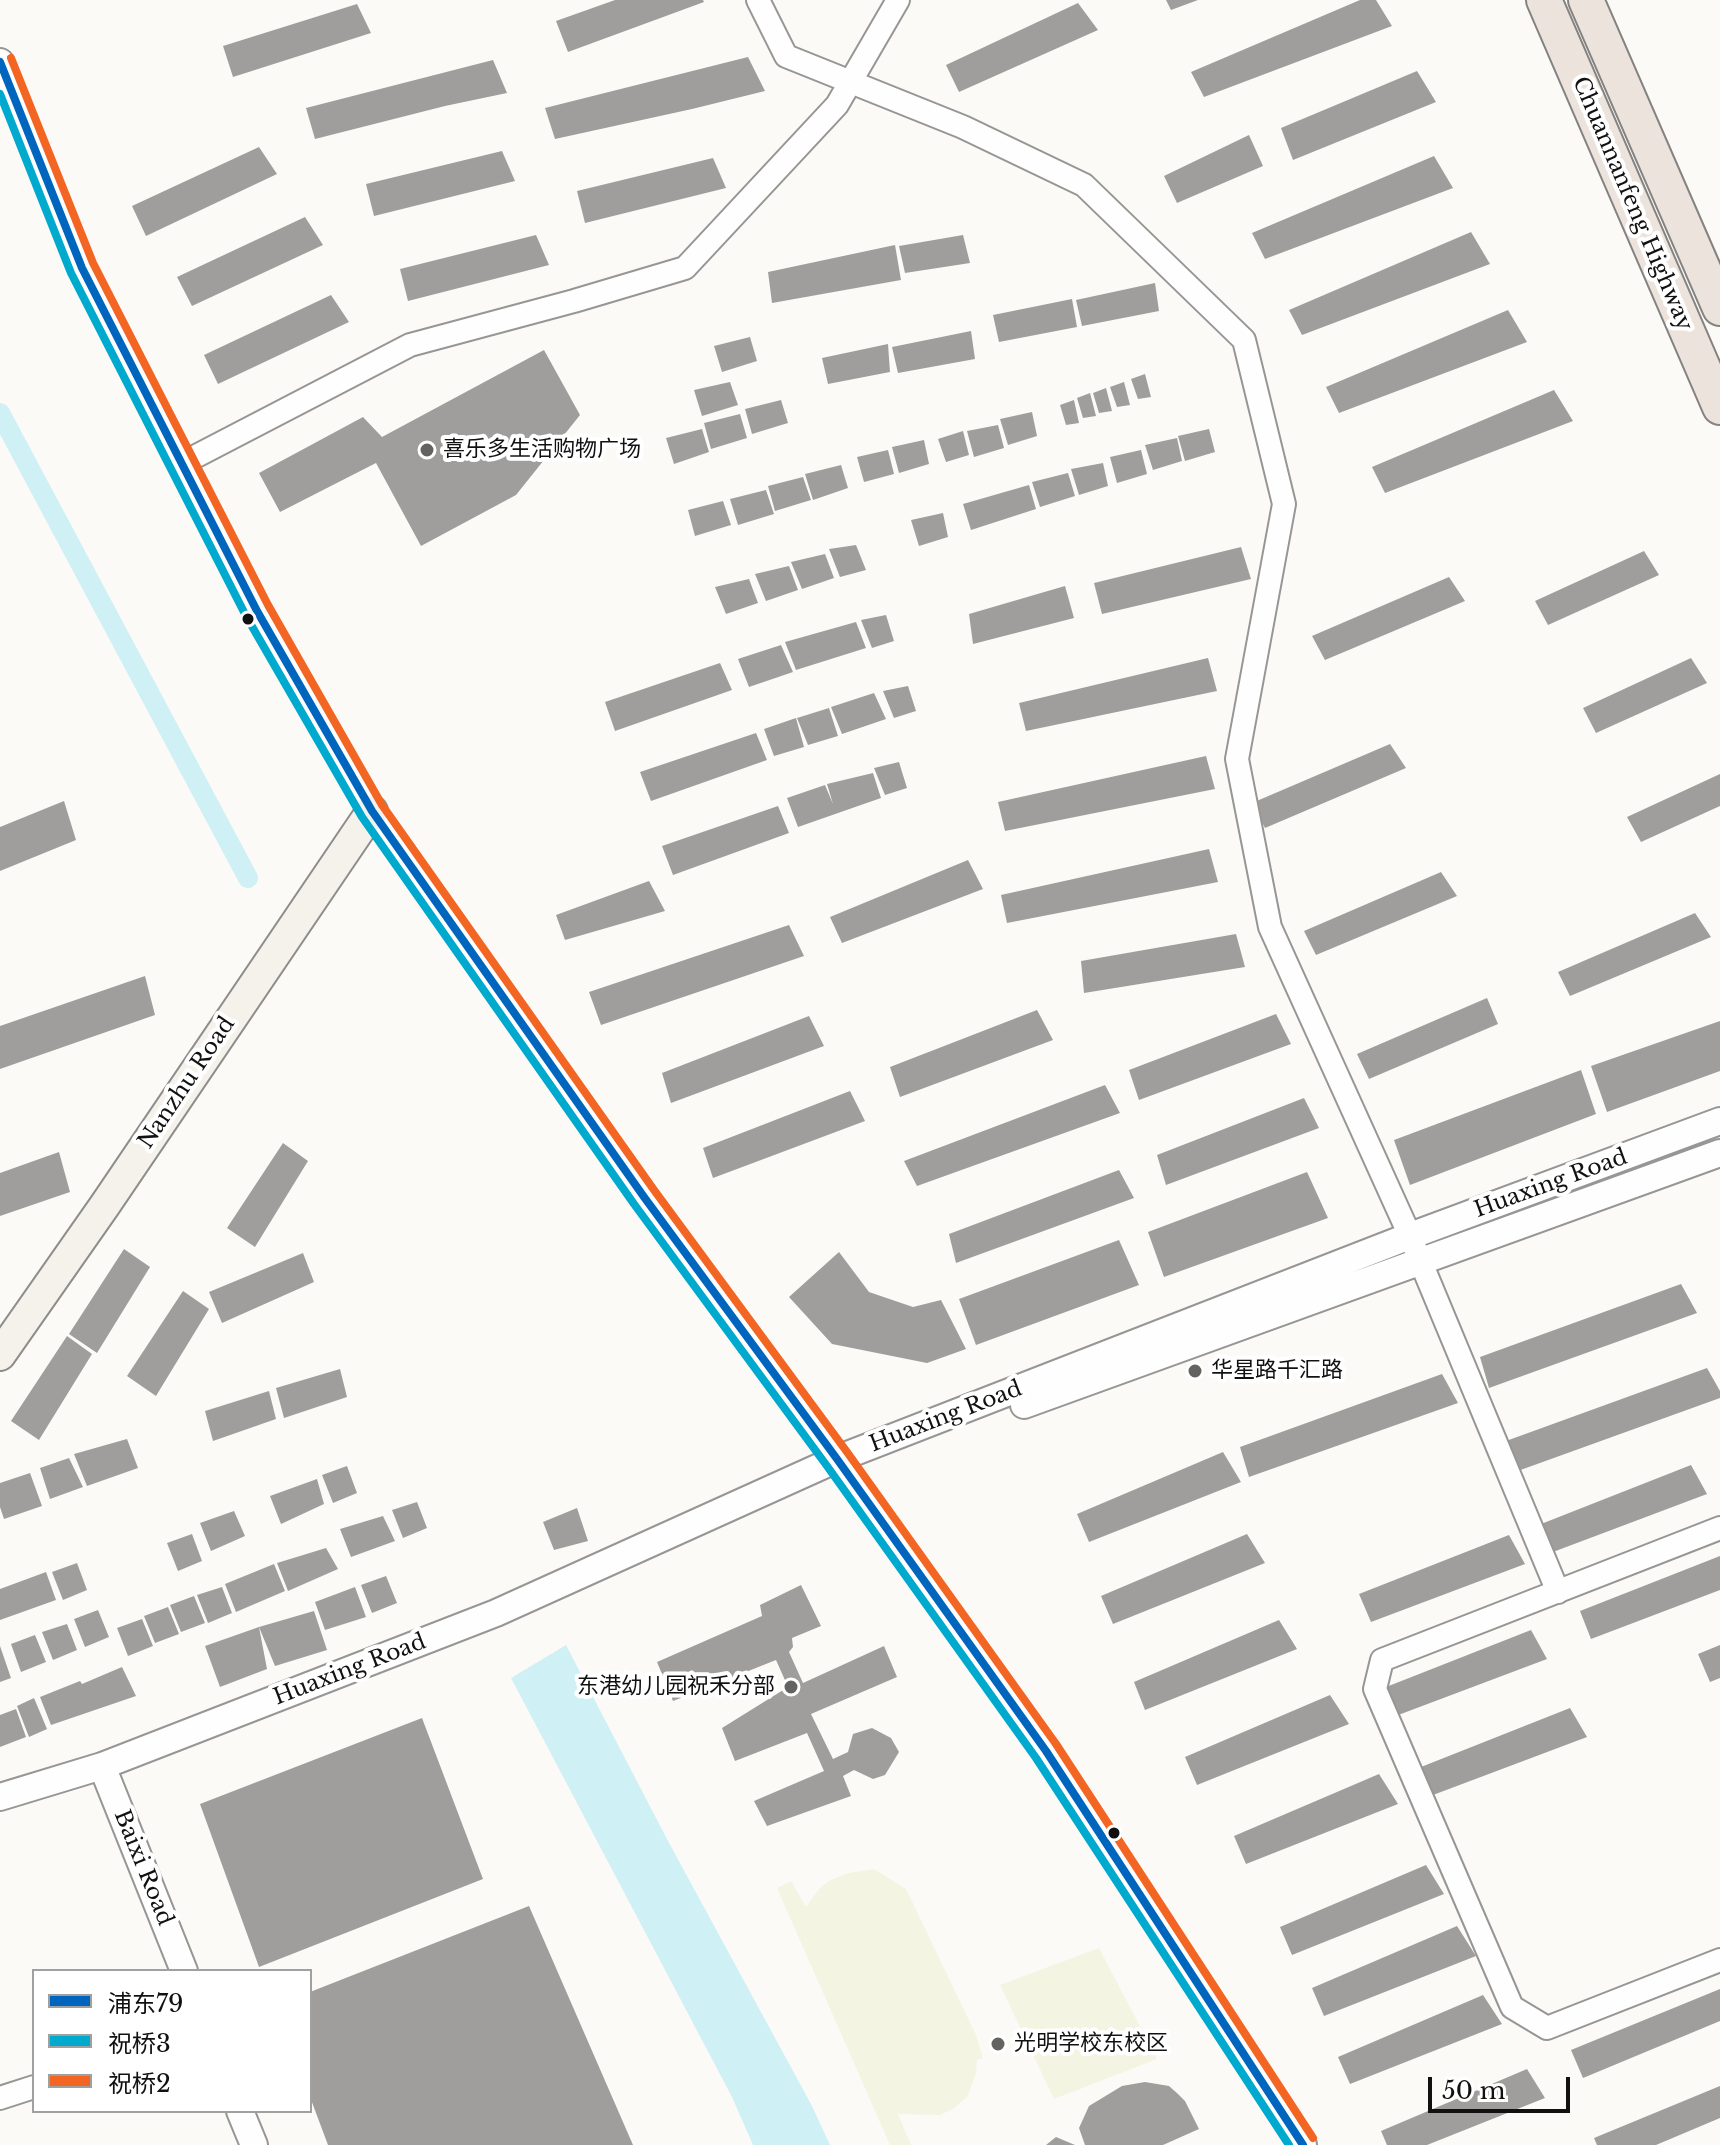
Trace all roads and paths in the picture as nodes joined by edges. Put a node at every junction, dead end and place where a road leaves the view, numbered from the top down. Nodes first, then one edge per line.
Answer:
1 (758, 0) edge
2 (898, 0) edge
3 (1544, 0) edge
4 (1586, 0) edge
5 (0, 62) edge
6 (851, 81) junction
7 (1720, 308) edge
8 (1720, 407) edge
9 (181, 464) junction
10 (372, 811) junction
11 (1720, 1121) edge
12 (1720, 1153) edge
13 (1410, 1236) junction
14 (1421, 1261) junction
15 (0, 1355) edge
16 (837, 1459) junction
17 (1720, 1528) edge
18 (1558, 1592) junction
19 (102, 1766) junction
20 (0, 1797) edge
21 (1720, 1960) edge
22 (183, 1969) edge
23 (32, 2088) edge
24 (0, 2098) edge
25 (241, 2113) edge
26 (254, 2145) edge
27 (1303, 2145) edge

1 - 6 street
2 - 6 street
3 - 8 main road, Chuannanfeng Highway
4 - 7 main road, Chuannanfeng Highway
5 - 9 street
6 - 9 street
6 - 13 street
9 - 10 street
10 - 15 main road, Nanzhu Road
10 - 16 street
11 - 13 street, Huaxing Road
12 - 14 street
13 - 14 street
13 - 16 street, Huaxing Road
14 - 16 street
14 - 18 street
16 - 19 street, Huaxing Road
16 - 27 street
17 - 18 street
18 - 21 street
19 - 20 street, Huaxing Road
19 - 22 street, Baixi Road
23 - 24 street
25 - 26 street

